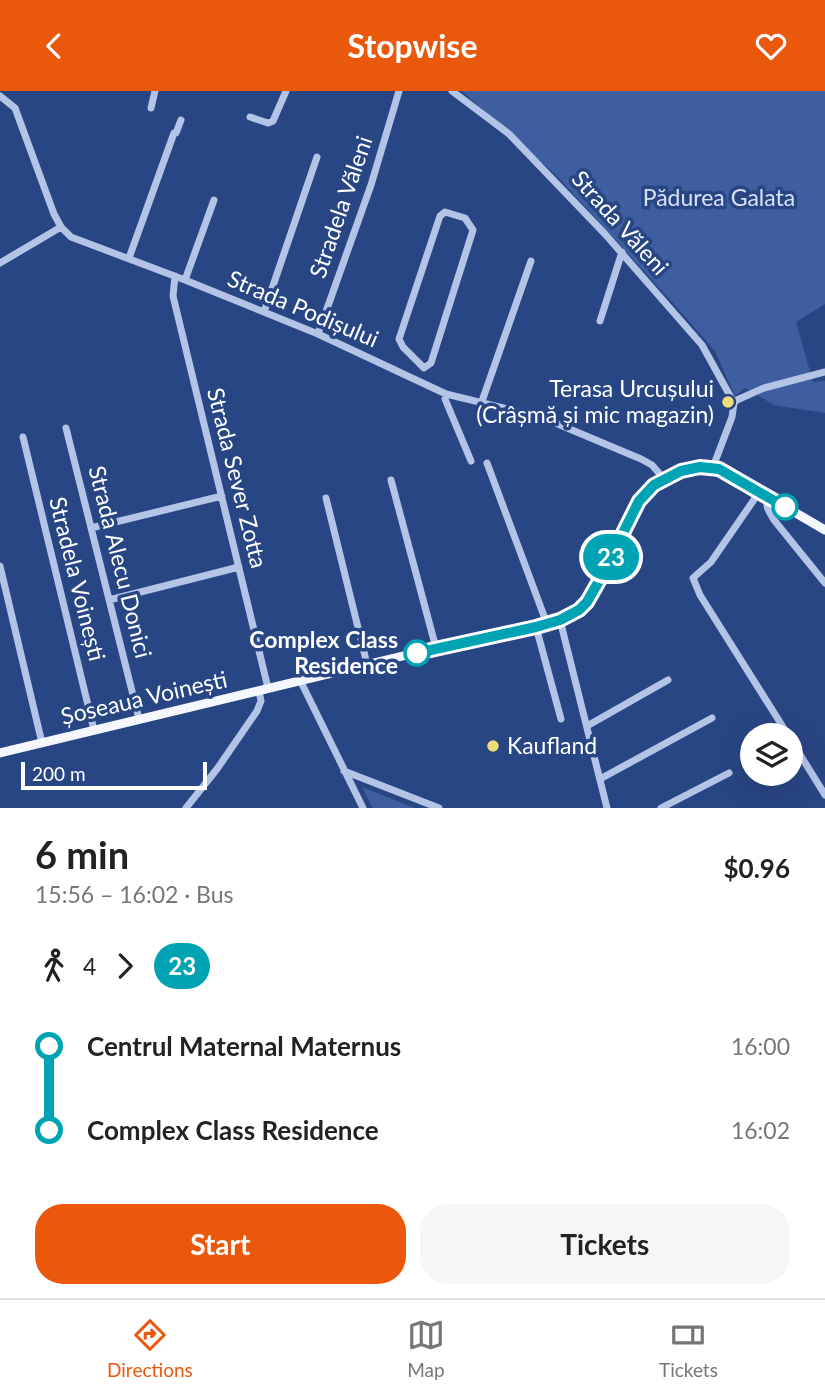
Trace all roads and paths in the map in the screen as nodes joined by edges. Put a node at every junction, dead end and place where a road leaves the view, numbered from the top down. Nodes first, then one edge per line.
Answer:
1 (155, 91) edge
2 (286, 91) edge
3 (400, 91) edge
4 (452, 91) edge
5 (0, 96) edge
6 (151, 108) dead end
7 (250, 117) dead end
8 (181, 120) dead end
9 (317, 157) dead end
10 (214, 200) dead end
11 (61, 227) junction
12 (622, 252) junction
13 (129, 258) junction
14 (531, 261) dead end
15 (0, 263) edge
16 (175, 276) junction
17 (185, 280) junction
18 (264, 312) junction
19 (600, 321) dead end
20 (318, 334) junction
21 (424, 368) junction
22 (825, 372) edge
23 (420, 382) junction
24 (446, 394) junction
25 (734, 403) junction
26 (481, 404) junction
27 (66, 428) dead end
28 (23, 437) dead end
29 (471, 461) dead end
30 (487, 463) dead end
31 (713, 467) junction
32 (391, 479) dead end
33 (664, 479) junction
34 (760, 491) junction
35 (222, 496) junction
36 (769, 497) junction
37 (326, 498) dead end
38 (92, 528) junction
39 (825, 530) edge
40 (0, 566) edge
41 (239, 566) junction
42 (825, 583) edge
43 (109, 600) junction
44 (560, 620) junction
45 (547, 624) junction
46 (536, 627) junction
47 (436, 648) junction
48 (367, 664) junction
49 (300, 680) junction
50 (668, 680) dead end
51 (263, 689) junction
52 (712, 718) dead end
53 (139, 719) junction
54 (561, 719) dead end
55 (781, 723) edge
56 (587, 726) junction
57 (94, 730) junction
58 (41, 743) junction
59 (0, 753) edge
60 (803, 759) edge
61 (344, 771) junction
62 (729, 773) dead end
63 (600, 779) junction
64 (825, 795) edge
65 (186, 808) edge
66 (363, 808) edge
67 (439, 808) edge
68 (607, 808) edge
69 (660, 808) edge

1 - 6 street
2 - 7 street
3 - 20 street, Stradela Văleni
4 - 12 street, Strada Văleni
5 - 11 street
8 - 13 street
9 - 18 street
10 - 17 street
11 - 13 street, Strada Podișului
11 - 15 street
12 - 19 street
12 - 25 street, Strada Văleni
13 - 16 street, Strada Podișului
14 - 26 street
16 - 17 street, Strada Podișului
16 - 35 street, Strada Sever Zotta
17 - 18 street, Strada Podișului
18 - 20 street, Strada Podișului
20 - 23 street, Strada Podișului
21 - 21 street
21 - 23 street
22 - 25 street
23 - 24 street, Strada Podișului
24 - 26 street, Strada Podișului
24 - 29 street
25 - 31 street
26 - 33 street, Strada Podișului
27 - 38 street, Strada Alecu Donici
28 - 57 street, Stradela Voinești
30 - 45 street
31 - 33 main road, Șoseaua Voinești
31 - 34 main road
32 - 47 street
33 - 44 main road, Șoseaua Voinești
34 - 36 main road
34 - 55 street
35 - 38 street
35 - 41 street, Strada Sever Zotta
36 - 39 main road
36 - 42 street
37 - 48 street
38 - 43 street, Strada Alecu Donici
40 - 58 street
41 - 43 street
41 - 51 street, Strada Sever Zotta
43 - 53 street, Strada Alecu Donici
44 - 45 main road, Șoseaua Voinești
44 - 56 street
45 - 46 main road, Șoseaua Voinești
46 - 47 main road, Șoseaua Voinești
46 - 54 street
47 - 48 main road, Șoseaua Voinești
48 - 49 main road, Șoseaua Voinești
49 - 51 main road, Șoseaua Voinești
49 - 61 street
50 - 56 street
51 - 53 main road, Șoseaua Voinești
51 - 65 street
52 - 63 street
53 - 57 main road, Șoseaua Voinești
56 - 63 street
57 - 58 main road, Șoseaua Voinești
58 - 59 main road, Șoseaua Voinești
60 - 64 street
61 - 66 street
61 - 67 street
62 - 69 street
63 - 68 street

